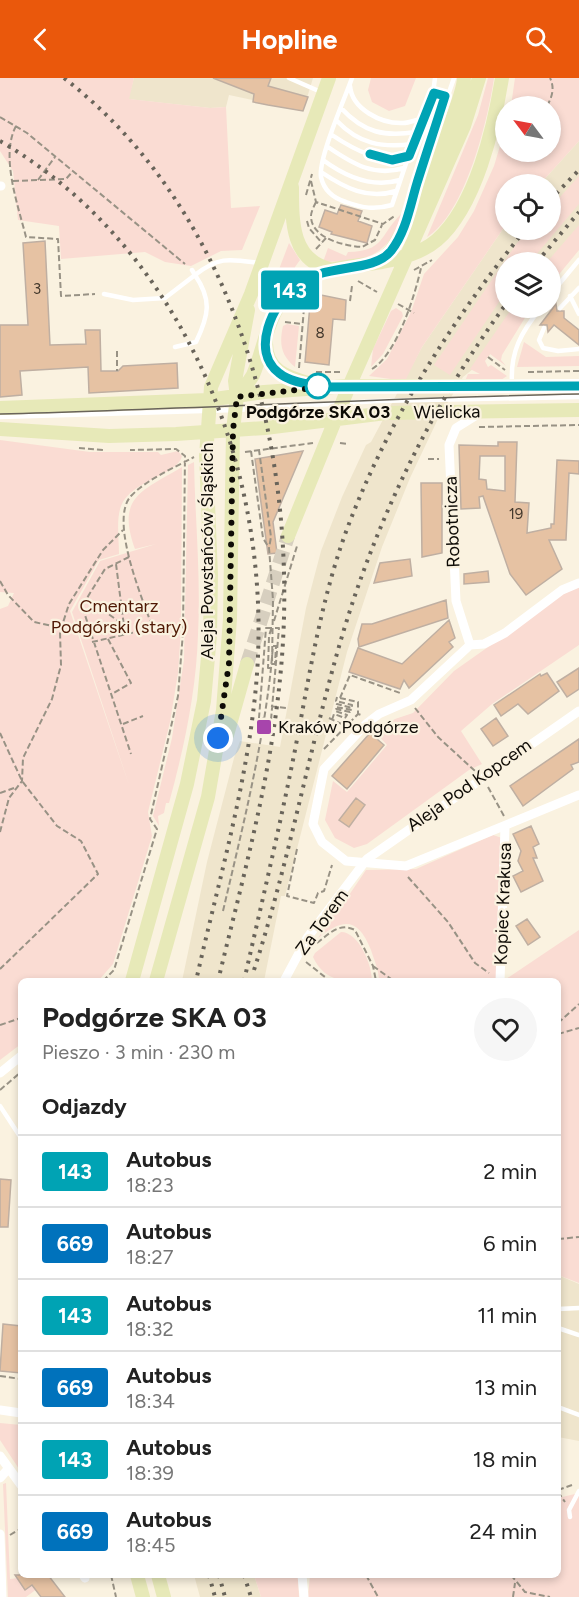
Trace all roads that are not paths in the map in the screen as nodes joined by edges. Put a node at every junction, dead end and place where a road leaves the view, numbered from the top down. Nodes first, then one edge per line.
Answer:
1 (289, 78) edge
2 (329, 78) edge
3 (435, 78) edge
4 (454, 78) edge
5 (464, 78) edge
6 (479, 78) edge
7 (502, 78) edge
8 (351, 80) edge
9 (323, 93) junction
10 (434, 93) junction
11 (445, 96) junction
12 (341, 108) junction
13 (421, 119) junction
14 (337, 121) junction
15 (416, 132) junction
16 (332, 135) junction
17 (412, 144) junction
18 (328, 147) junction
19 (409, 156) junction
20 (323, 160) junction
21 (404, 168) junction
22 (321, 172) junction
23 (291, 179) junction
24 (400, 180) junction
25 (396, 191) junction
26 (407, 220) junction
27 (579, 260) edge
28 (376, 263) junction
29 (260, 264) junction
30 (330, 269) junction
31 (193, 273) junction
32 (561, 282) edge
33 (579, 288) edge
34 (104, 294) road end
35 (251, 294) junction
36 (570, 296) junction
37 (561, 307) edge
38 (579, 314) edge
39 (534, 318) edge
40 (544, 328) dead end
41 (266, 334) junction
42 (175, 347) dead end
43 (579, 349) edge
44 (579, 386) edge
45 (322, 387) junction
46 (512, 387) junction
47 (579, 398) edge
48 (236, 403) junction
49 (208, 405) junction
50 (0, 408) edge
51 (579, 410) edge
52 (481, 412) junction
53 (0, 417) edge
54 (0, 429) edge
55 (233, 430) junction
56 (207, 432) junction
57 (294, 539) tunnel mouth
58 (579, 583) edge
59 (470, 645) junction
60 (247, 664) tunnel mouth
61 (579, 711) edge
62 (579, 795) edge
63 (208, 797) junction
64 (507, 826) junction
65 (362, 863) junction
66 (133, 978) edge
67 (157, 978) edge
68 (286, 978) edge
69 (500, 978) edge
70 (18, 1058) edge
71 (0, 1073) edge
72 (0, 1106) edge
73 (18, 1133) edge
74 (579, 1308) edge
75 (561, 1309) edge
76 (561, 1329) edge
77 (579, 1335) edge
78 (561, 1408) edge
79 (0, 1410) edge
80 (18, 1413) edge
81 (579, 1415) edge
82 (0, 1456) edge
83 (9, 1468) junction
84 (0, 1478) edge
85 (18, 1481) edge
86 (579, 1491) edge
87 (570, 1517) dead end
88 (5, 1535) edge
89 (138, 1578) edge
90 (159, 1578) edge
91 (302, 1578) edge
92 (2, 1597) edge
93 (143, 1597) edge
94 (164, 1597) edge
95 (304, 1597) edge

1 - 9 lane
2 - 9 main road
3 - 10 lane
4 - 11 lane
5 - 26 main road
6 - 57 main road
7 - 28 main road
8 - 12 lane
8 - 13 lane
9 - 23 main road
10 - 11 lane
10 - 13 lane
11 - 26 lane
12 - 14 lane
12 - 15 lane
13 - 15 lane
14 - 16 lane
14 - 17 lane
15 - 17 lane
16 - 18 lane
16 - 19 lane
17 - 19 lane
18 - 20 lane
18 - 21 lane
19 - 21 lane
20 - 22 lane
20 - 24 lane
21 - 24 lane
22 - 25 lane
22 - 25 lane
23 - 29 main road
23 - 30 main road
24 - 25 lane
26 - 28 main road
27 - 32 lane
28 - 30 main road
29 - 31 lane
29 - 35 main road
30 - 41 main road
31 - 34 lane
31 - 42 lane
33 - 36 lane
35 - 48 main road, Aleja Powstańców Śląskich
35 - 49 main road, Aleja Powstańców Śląskich
36 - 37 lane
36 - 38 lane
39 - 46 lane
40 - 43 lane
41 - 45 main road
41 - 48 main road
44 - 46 main road, Wielicka
45 - 46 main road, Wielicka
45 - 48 main road, Wielicka
47 - 48 lane
48 - 49 main road, Wielicka
48 - 55 main road, Aleja Powstańców Śląskich
49 - 50 main road, Wielicka
49 - 53 lane
49 - 56 main road, Aleja Powstańców Śląskich
51 - 52 main road, Wielicka
52 - 55 main road, Wielicka
52 - 59 street, Robotnicza
54 - 56 main road, Wielicka
55 - 56 main road, Wielicka
55 - 63 main road, Aleja Powstańców Śląskich
56 - 66 main road, Aleja Powstańców Śląskich
58 - 59 street
59 - 65 street
60 - 63 main road
61 - 65 street, Aleja Pod Kopcem
62 - 64 street
63 - 67 main road, Aleja Powstańców Śląskich
64 - 65 street
64 - 69 street, Kopiec Krakusa
65 - 68 street, Za Torem
70 - 71 street
72 - 73 lane
74 - 75 lane
76 - 77 lane
78 - 81 lane
79 - 80 street
82 - 83 street
83 - 84 street
83 - 85 street
86 - 87 lane
88 - 92 street
89 - 93 main road
90 - 94 main road
91 - 95 street

